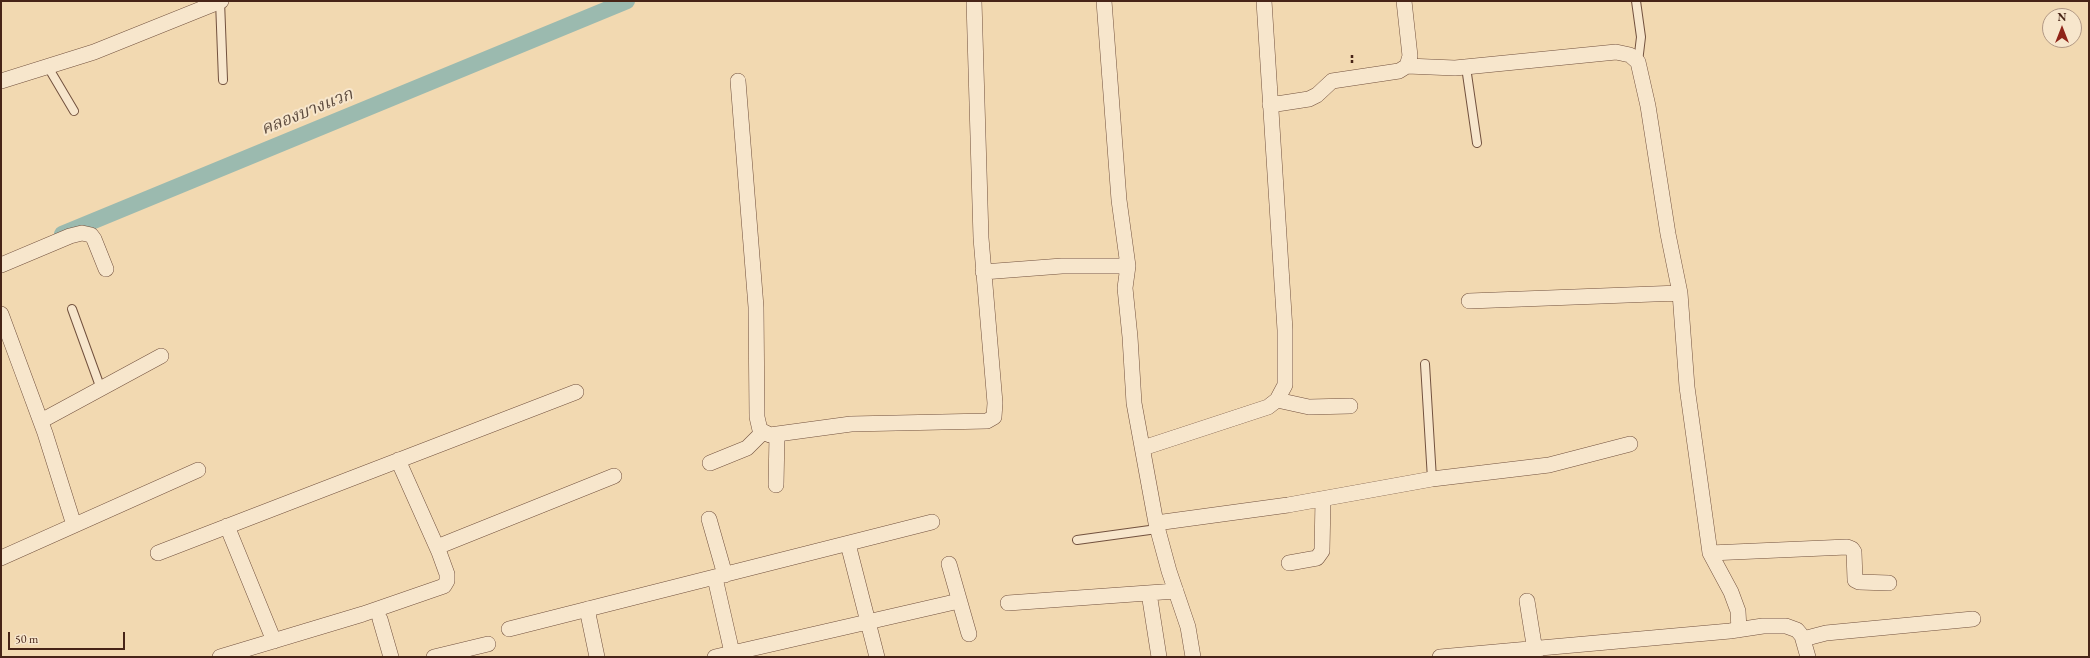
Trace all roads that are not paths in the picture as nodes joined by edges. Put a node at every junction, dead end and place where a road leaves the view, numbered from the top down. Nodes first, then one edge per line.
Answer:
1 (220, 1) edge
2 (974, 1) edge
3 (1104, 1) edge
4 (1264, 1) edge
5 (1404, 1) edge
6 (1636, 1) edge
7 (1638, 62) junction
8 (48, 66) junction
9 (1407, 66) junction
10 (1466, 67) junction
11 (223, 80) dead end
12 (1, 81) edge
13 (738, 81) dead end
14 (1270, 105) junction
15 (74, 111) dead end
16 (1478, 143) dead end
17 (1, 265) edge
18 (1128, 266) junction
19 (106, 269) dead end
20 (983, 272) junction
21 (1680, 293) junction
22 (1469, 301) dead end
23 (72, 309) dead end
24 (1, 314) edge
25 (161, 356) dead end
26 (1425, 364) dead end
27 (100, 389) junction
28 (576, 392) dead end
29 (1277, 400) junction
30 (1350, 406) dead end
31 (41, 421) junction
32 (770, 433) junction
33 (1630, 444) dead end
34 (1143, 448) junction
35 (398, 460) junction
36 (710, 463) dead end
37 (198, 470) dead end
38 (614, 476) dead end
39 (1432, 479) junction
40 (776, 485) dead end
41 (1323, 499) junction
42 (709, 520) dead end
43 (932, 522) dead end
44 (74, 526) junction
45 (227, 526) junction
46 (1156, 526) junction
47 (1077, 540) dead end
48 (848, 544) junction
49 (437, 547) junction
50 (1710, 553) junction
51 (3, 554) edge
52 (158, 554) dead end
53 (1289, 563) dead end
54 (949, 564) dead end
55 (720, 576) junction
56 (1889, 583) dead end
57 (1176, 591) junction
58 (1149, 593) junction
59 (959, 601) junction
60 (1527, 601) dead end
61 (1008, 604) dead end
62 (587, 609) junction
63 (380, 618) dead end
64 (1973, 619) dead end
65 (867, 622) junction
66 (509, 629) dead end
67 (1739, 630) junction
68 (969, 634) dead end
69 (1803, 639) junction
70 (274, 641) junction
71 (488, 644) dead end
72 (1535, 652) edge
73 (733, 655) edge
74 (220, 657) edge
75 (391, 657) edge
76 (434, 657) edge
77 (597, 657) edge
78 (715, 657) edge
79 (876, 657) edge
80 (1159, 657) edge
81 (1193, 657) edge
82 (1440, 657) edge
83 (1808, 657) edge

1 - 8 street
1 - 11 lane
2 - 20 street
3 - 18 street
4 - 14 street
5 - 9 street
6 - 7 lane
7 - 10 street
7 - 21 street
8 - 12 street
8 - 15 lane
9 - 10 street
9 - 14 street
10 - 16 lane
13 - 32 street
14 - 29 street
17 - 19 street
18 - 20 street
18 - 34 street
20 - 32 street
21 - 22 street
21 - 50 street
23 - 27 lane
24 - 31 street
25 - 27 street
26 - 39 lane
27 - 31 street
28 - 35 street
29 - 30 street
29 - 34 street
31 - 44 street
32 - 36 street
32 - 40 street
33 - 39 street
34 - 46 street
35 - 45 street
35 - 49 street
37 - 44 street
38 - 49 street
39 - 41 street
41 - 46 street
41 - 53 street
42 - 55 street
43 - 48 street
44 - 51 street
45 - 52 street
45 - 70 street
46 - 47 lane
46 - 57 street
48 - 55 street
48 - 65 street
49 - 70 street
50 - 56 street
50 - 67 street
54 - 59 street
55 - 62 street
55 - 73 street
57 - 58 street
57 - 81 street
58 - 61 street
58 - 80 street
59 - 65 street
59 - 68 street
60 - 72 street
62 - 66 street
62 - 77 street
63 - 75 street
64 - 69 street
65 - 73 street
65 - 79 street
67 - 69 street
67 - 72 street
69 - 83 street
70 - 74 street
71 - 76 street
72 - 82 street
73 - 78 street

